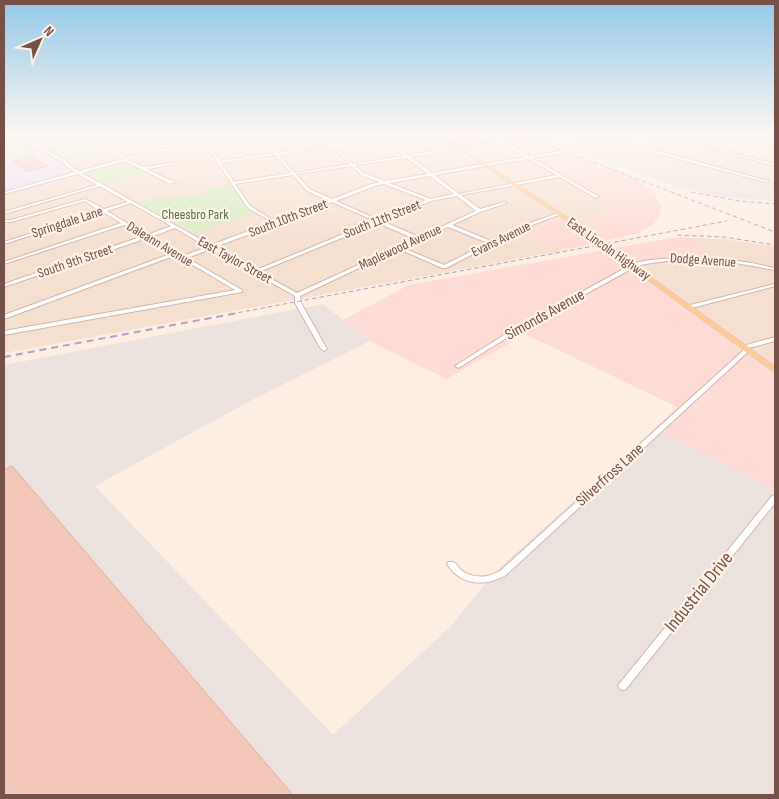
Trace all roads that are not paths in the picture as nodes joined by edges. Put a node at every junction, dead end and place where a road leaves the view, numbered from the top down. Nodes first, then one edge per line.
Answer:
1 (76, 172) edge
2 (77, 172) edge
3 (149, 172) edge
4 (226, 172) edge
5 (305, 172) edge
6 (360, 172) edge
7 (428, 172) edge
8 (447, 172) edge
9 (493, 172) edge
10 (553, 172) edge
11 (733, 172) edge
12 (294, 174) junction
13 (431, 175) junction
14 (560, 176) junction
15 (169, 181) dead end
16 (767, 181) dead end
17 (233, 183) junction
18 (385, 183) junction
19 (100, 185) junction
20 (513, 185) junction
21 (4, 193) edge
22 (457, 195) junction
23 (597, 197) dead end
24 (53, 199) junction
25 (430, 200) junction
26 (332, 201) junction
27 (131, 202) junction
28 (505, 203) dead end
29 (63, 206) junction
30 (103, 211) junction
31 (479, 211) junction
32 (4, 213) edge
33 (559, 214) junction
34 (4, 221) edge
35 (376, 221) junction
36 (124, 223) junction
37 (276, 223) junction
38 (448, 225) junction
39 (174, 226) junction
40 (146, 237) junction
41 (419, 239) junction
42 (4, 243) edge
43 (492, 243) junction
44 (212, 246) junction
45 (400, 248) junction
46 (175, 254) junction
47 (182, 258) junction
48 (4, 263) edge
49 (632, 265) junction
50 (775, 269) edge
51 (257, 271) junction
52 (775, 285) edge
53 (4, 286) edge
54 (297, 294) junction
55 (688, 307) junction
56 (4, 317) edge
57 (4, 333) edge
58 (775, 339) edge
59 (746, 348) junction
60 (324, 349) dead end
61 (458, 366) dead end
62 (775, 369) edge
63 (775, 498) edge
64 (451, 564) dead end
65 (623, 686) dead end

1 - 21 street
2 - 19 street, East Taylor Street
3 - 15 street
4 - 17 street
5 - 12 street
6 - 18 street
7 - 13 street
8 - 13 street, South 10th Street
9 - 20 main road, East Lincoln Highway
10 - 14 street
11 - 16 street
12 - 17 street
12 - 26 street
13 - 18 street, South 10th Street
13 - 22 street
14 - 20 street, South 11th Street
14 - 23 street
17 - 37 street
18 - 25 street
18 - 26 street, South 10th Street
19 - 24 street
19 - 27 street, East Taylor Street
20 - 22 street, South 11th Street
20 - 33 main road, East Lincoln Highway
22 - 25 street, South 11th Street
22 - 31 street
24 - 29 street
24 - 32 street
25 - 35 street, South 11th Street
26 - 35 street
26 - 37 street, South 10th Street
27 - 30 street, Springdale Lane
27 - 39 street, East Taylor Street
28 - 31 street, Maplewood Avenue
29 - 30 street, Daleann Avenue
29 - 34 street
30 - 36 street, Daleann Avenue
30 - 42 street, Springdale Lane
31 - 38 street, Maplewood Avenue
33 - 43 street, Evans Avenue
33 - 49 main road, East Lincoln Highway
35 - 41 street
35 - 51 street, South 11th Street
36 - 40 street, Daleann Avenue
36 - 48 street
37 - 44 street, South 10th Street
38 - 41 street, Maplewood Avenue
38 - 43 street
39 - 40 street, South 9th Street
39 - 44 street, East Taylor Street
40 - 46 street, Daleann Avenue
40 - 53 street, South 9th Street
41 - 45 street, Maplewood Avenue
43 - 45 street, Evans Avenue
44 - 47 street, South 10th Street
44 - 51 street, East Taylor Street
45 - 54 street, Maplewood Avenue
46 - 47 street, Daleann Avenue
46 - 56 street
47 - 57 street, Daleann Avenue
49 - 50 street, Dodge Avenue
49 - 55 main road, East Lincoln Highway
49 - 61 street, Simonds Avenue
51 - 54 street, East Taylor Street
52 - 55 street
54 - 60 street
55 - 59 main road, East Lincoln Highway
58 - 59 street
59 - 62 main road, East Lincoln Highway
59 - 64 street, Silverfross Lane
63 - 65 street, Industrial Drive

